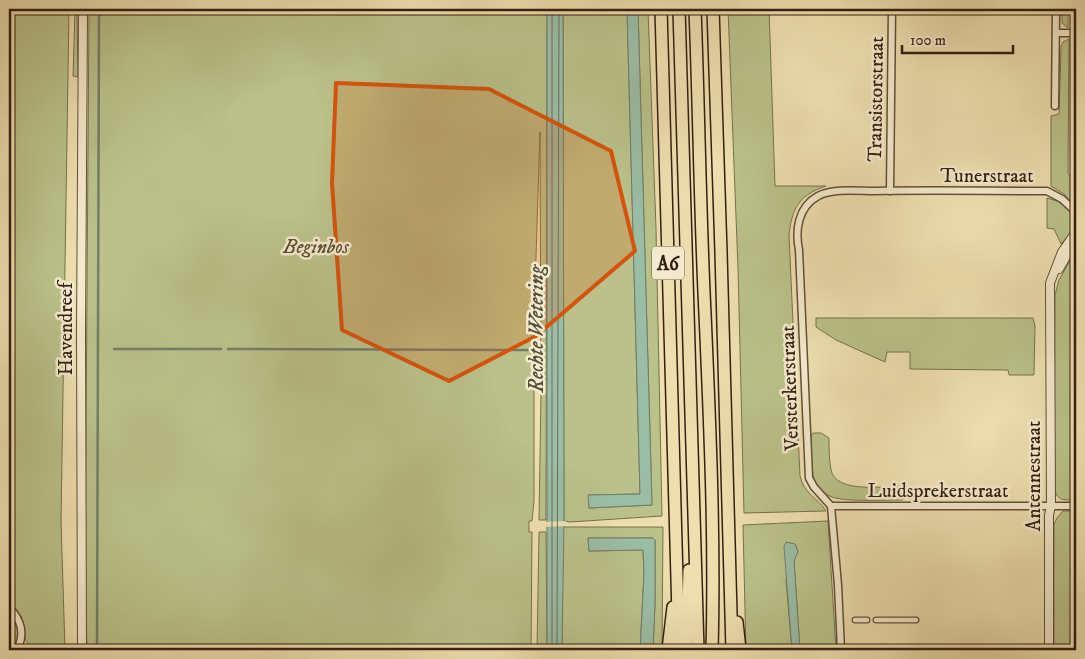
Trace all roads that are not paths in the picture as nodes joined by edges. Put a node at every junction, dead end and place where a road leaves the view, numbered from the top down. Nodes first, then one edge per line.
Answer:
1 (84, 9) edge
2 (660, 9) edge
3 (679, 9) edge
4 (696, 9) edge
5 (713, 9) edge
6 (892, 9) edge
7 (1056, 9) edge
8 (1056, 33) junction
9 (1076, 33) edge
10 (1055, 106) dead end
11 (890, 191) junction
12 (1076, 212) edge
13 (1076, 232) edge
14 (1076, 244) edge
15 (1051, 303) junction
16 (831, 506) junction
17 (1051, 506) junction
18 (1076, 506) edge
19 (692, 521) junction
20 (730, 577) junction
21 (677, 581) junction
22 (9, 607) edge
23 (855, 620) dead end
24 (867, 620) dead end
25 (876, 620) dead end
26 (916, 620) dead end
27 (16, 650) edge
28 (82, 650) edge
29 (668, 650) edge
30 (679, 650) edge
31 (687, 650) edge
32 (698, 650) edge
33 (712, 650) edge
34 (732, 650) edge
35 (740, 650) edge
36 (841, 650) edge
37 (1049, 650) edge

1 - 28 street, Havendreef
2 - 21 highway, A6
3 - 19 highway, A6
4 - 33 highway, A6
5 - 20 highway
6 - 11 street, Transistorstraat
7 - 8 street
8 - 9 street
8 - 10 street
11 - 12 street, Tunerstraat
11 - 16 street, Versterkerstraat
13 - 15 street, Antennestraat
14 - 15 street, Antennestraat
15 - 17 street, Antennestraat
16 - 17 street, Luidsprekerstraat
16 - 36 street
17 - 18 street, Luidsprekerstraat
17 - 37 street, Antennestraat
19 - 31 highway, A6
19 - 32 highway, A6
20 - 34 highway
20 - 35 highway
21 - 29 highway, A6
21 - 30 highway, A6
22 - 27 street
23 - 24 street
25 - 26 street

